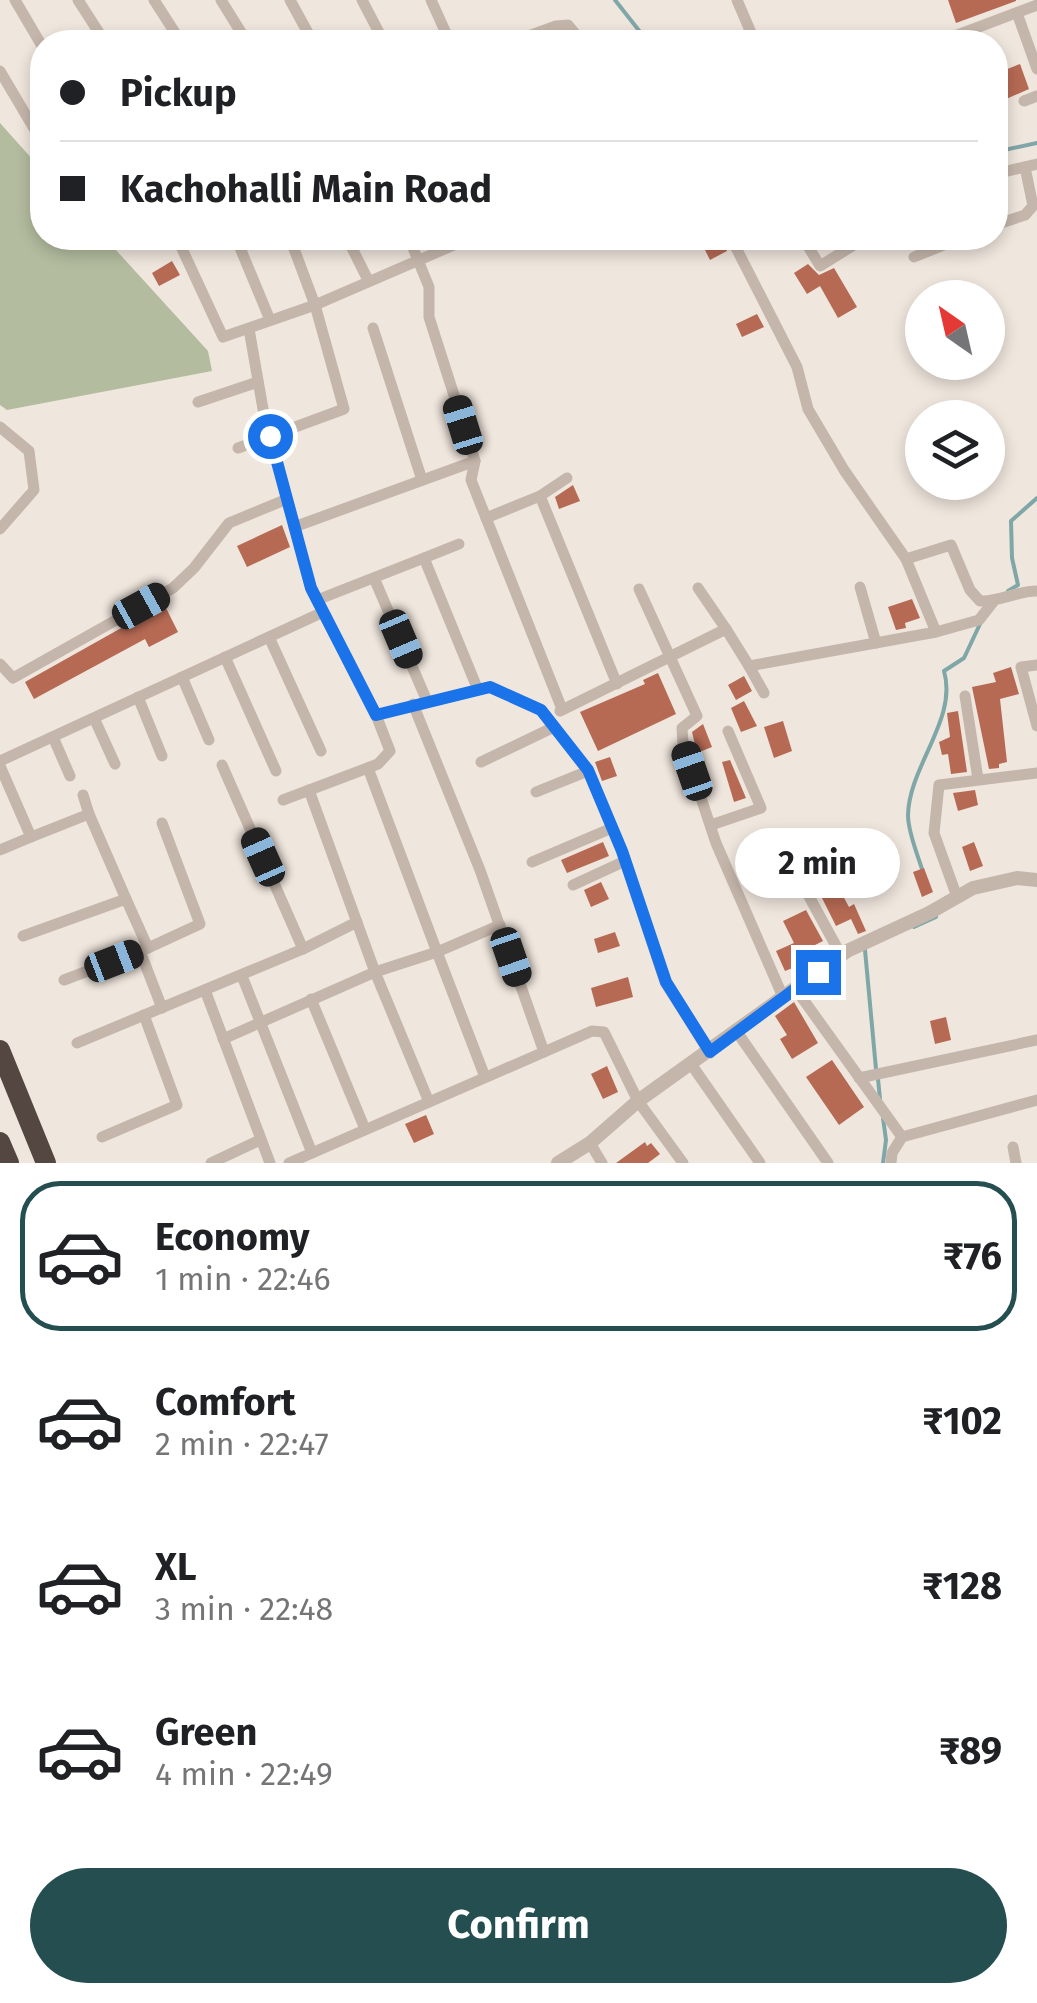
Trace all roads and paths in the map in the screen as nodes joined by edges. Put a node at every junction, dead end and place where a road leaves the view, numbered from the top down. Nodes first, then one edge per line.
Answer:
1 (15, 0) edge
2 (78, 0) edge
3 (221, 0) edge
4 (290, 0) edge
5 (362, 0) edge
6 (430, 0) edge
7 (737, 0) edge
8 (158, 2) edge
9 (1037, 5) edge
10 (1016, 13) junction
11 (33, 30) edge
12 (97, 30) edge
13 (174, 30) edge
14 (239, 30) edge
15 (307, 30) edge
16 (378, 30) edge
17 (444, 30) edge
18 (545, 30) edge
19 (573, 30) edge
20 (751, 30) edge
21 (971, 30) edge
22 (0, 70) edge
23 (1037, 70) edge
24 (30, 121) edge
25 (1031, 165) edge
26 (1008, 221) edge
27 (182, 250) edge
28 (241, 250) edge
29 (294, 250) edge
30 (353, 250) edge
31 (414, 250) edge
32 (440, 250) edge
33 (737, 250) edge
34 (810, 250) edge
35 (845, 250) edge
36 (931, 250) edge
37 (914, 257) dead end
38 (418, 259) junction
39 (368, 280) junction
40 (315, 305) junction
41 (270, 320) junction
42 (373, 328) dead end
43 (249, 329) junction
44 (258, 382) junction
45 (198, 402) dead end
46 (0, 427) edge
47 (270, 436) junction
48 (238, 448) dead end
49 (475, 461) junction
50 (567, 478) dead end
51 (422, 480) junction
52 (540, 496) junction
53 (287, 499) junction
54 (486, 518) junction
55 (294, 526) junction
56 (0, 529) edge
57 (459, 544) dead end
58 (424, 558) junction
59 (906, 559) junction
60 (374, 578) junction
61 (698, 588) dead end
62 (860, 588) dead end
63 (639, 589) dead end
64 (1037, 591) edge
65 (992, 602) junction
66 (319, 606) junction
67 (726, 629) junction
68 (936, 632) junction
69 (269, 637) junction
70 (876, 642) junction
71 (226, 657) junction
72 (672, 657) junction
73 (0, 664) edge
74 (1037, 665) edge
75 (749, 666) junction
76 (182, 677) junction
77 (617, 684) junction
78 (478, 690) junction
79 (764, 693) dead end
80 (965, 696) dead end
81 (138, 698) junction
82 (427, 701) junction
83 (412, 704) junction
84 (562, 709) junction
85 (376, 715) junction
86 (94, 718) junction
87 (551, 723) junction
88 (1037, 726) edge
89 (728, 731) dead end
90 (52, 737) junction
91 (209, 740) dead end
92 (321, 751) dead end
93 (162, 756) dead end
94 (481, 762) dead end
95 (0, 764) edge
96 (115, 764) dead end
97 (222, 765) dead end
98 (368, 768) junction
99 (588, 770) junction
100 (276, 771) dead end
101 (1037, 773) edge
102 (70, 776) dead end
103 (978, 780) junction
104 (308, 790) junction
105 (536, 792) dead end
106 (82, 795) dead end
107 (283, 800) dead end
108 (89, 814) junction
109 (162, 823) dead end
110 (711, 825) junction
111 (612, 828) junction
112 (31, 837) junction
113 (781, 845) dead end
114 (0, 850) edge
115 (625, 861) junction
116 (532, 862) dead end
117 (1037, 880) edge
118 (573, 885) dead end
119 (957, 896) junction
120 (126, 898) junction
121 (357, 922) junction
122 (500, 925) junction
123 (23, 936) dead end
124 (303, 949) junction
125 (144, 950) junction
126 (437, 952) junction
127 (840, 956) junction
128 (375, 972) junction
129 (242, 976) junction
130 (64, 980) dead end
131 (205, 990) junction
132 (789, 993) junction
133 (311, 999) junction
134 (162, 1008) junction
135 (144, 1015) junction
136 (260, 1023) junction
137 (737, 1032) junction
138 (223, 1039) junction
139 (1037, 1040) edge
140 (77, 1042) dead end
141 (0, 1050) edge
142 (544, 1052) junction
143 (710, 1052) junction
144 (691, 1064) junction
145 (485, 1077) junction
146 (859, 1078) junction
147 (1037, 1100) edge
148 (638, 1101) junction
149 (429, 1102) junction
150 (365, 1129) junction
151 (102, 1136) dead end
152 (902, 1137) junction
153 (260, 1140) junction
154 (0, 1142) edge
155 (590, 1143) junction
156 (1013, 1147) dead end
157 (312, 1152) junction
158 (9, 1163) edge
159 (46, 1163) edge
160 (211, 1163) edge
161 (270, 1163) edge
162 (289, 1163) edge
163 (558, 1163) edge
164 (602, 1163) edge
165 (683, 1163) edge
166 (760, 1163) edge
167 (828, 1163) edge
168 (892, 1163) edge
169 (1016, 1163) edge

1 - 11 street
2 - 12 street
3 - 14 street
4 - 15 street
5 - 16 street
6 - 17 street
7 - 20 street
8 - 13 street
9 - 10 street
10 - 21 street
10 - 23 street
18 - 19 street
22 - 24 street
25 - 26 street
27 - 43 street
28 - 41 street
29 - 40 street
30 - 39 street
31 - 38 street
32 - 38 street
33 - 59 street
34 - 35 street
36 - 37 street
38 - 39 street
38 - 49 street
39 - 40 street
40 - 41 street
40 - 47 street
41 - 43 street
42 - 51 street
43 - 44 street
44 - 45 street
44 - 47 street
46 - 56 street
47 - 48 street
47 - 53 street
49 - 51 street
49 - 54 street
50 - 52 street
51 - 55 street
52 - 54 street
52 - 77 street
53 - 55 street
53 - 73 street
54 - 84 street
55 - 66 street
57 - 58 street
58 - 60 street
58 - 78 street
59 - 65 street
59 - 68 street
60 - 66 street
60 - 82 street
61 - 67 street
62 - 70 street
63 - 72 street
64 - 65 street
65 - 68 street
66 - 69 street
66 - 85 street
67 - 72 street
67 - 75 street
68 - 70 street
69 - 71 street
69 - 92 street
70 - 75 street
71 - 76 street
71 - 100 street
72 - 77 street
72 - 110 street
74 - 88 street
75 - 79 street
76 - 81 street
76 - 91 street
77 - 84 street
78 - 82 street
78 - 87 street
80 - 103 street
81 - 86 street
81 - 93 street
82 - 83 street
83 - 85 street
83 - 122 street
84 - 87 street
85 - 98 street
86 - 90 street
86 - 96 street
87 - 94 street
87 - 99 street
89 - 110 street
90 - 95 street
90 - 102 street
95 - 112 street
97 - 124 street
98 - 104 street
98 - 126 street
99 - 105 street
99 - 111 street
101 - 103 street
103 - 119 street
104 - 107 street
104 - 121 street
106 - 108 street
108 - 112 street
108 - 120 street
109 - 125 street
110 - 132 street
111 - 115 street
111 - 116 street
112 - 114 street
113 - 127 street
115 - 118 street
115 - 143 street
117 - 119 street
119 - 127 street
120 - 123 street
120 - 125 street
121 - 124 street
121 - 128 street
122 - 126 street
122 - 142 street
124 - 129 street
125 - 130 street
125 - 134 street
126 - 128 street
126 - 145 street
127 - 132 street
128 - 133 street
128 - 149 street
129 - 131 street
129 - 136 street
131 - 134 street
131 - 138 street
132 - 137 street
132 - 146 street
133 - 136 street
133 - 150 street
134 - 135 street
135 - 140 street
135 - 151 street
136 - 138 street
136 - 157 street
137 - 143 street
137 - 167 street
138 - 153 street
139 - 146 street
141 - 159 highway
142 - 145 street
142 - 148 street
143 - 144 street
144 - 148 street
144 - 166 street
145 - 149 street
146 - 152 street
147 - 152 street
148 - 155 street
148 - 165 street
149 - 150 street
150 - 157 street
152 - 168 street
153 - 160 street
153 - 161 street
154 - 158 highway
155 - 163 street
155 - 164 street
156 - 169 street
157 - 162 street

